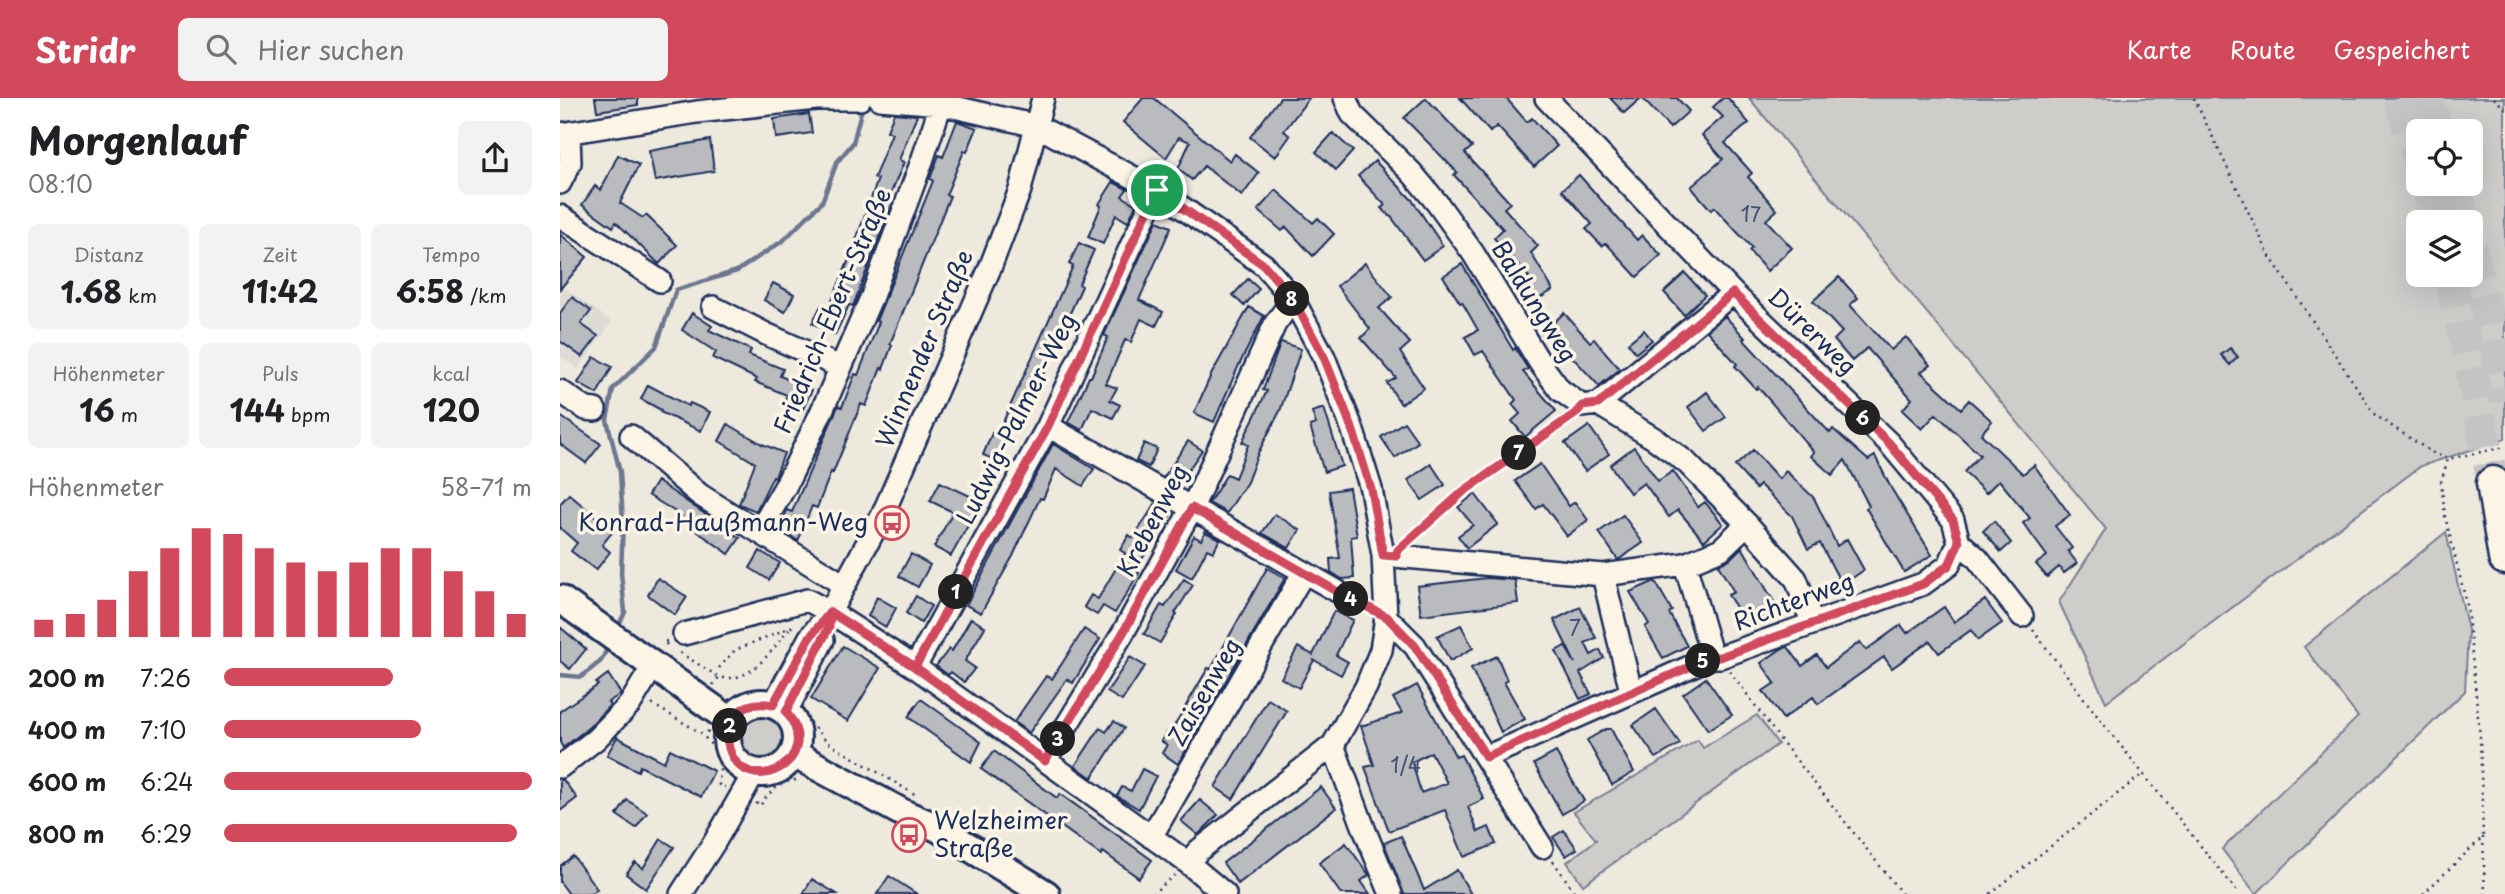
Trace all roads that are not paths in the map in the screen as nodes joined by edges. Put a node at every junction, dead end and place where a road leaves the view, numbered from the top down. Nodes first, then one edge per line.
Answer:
1 (1043, 98) edge
2 (1345, 98) edge
3 (1546, 98) edge
4 (870, 99) edge
5 (941, 104) junction
6 (695, 105) edge
7 (994, 107) edge
8 (1037, 126) junction
9 (565, 134) edge
10 (560, 183) edge
11 (1157, 190) junction
12 (560, 215) edge
13 (660, 281) dead end
14 (1733, 293) junction
15 (1293, 299) junction
16 (713, 307) dead end
17 (840, 367) junction
18 (560, 391) edge
19 (1590, 405) junction
20 (595, 410) dead end
21 (1048, 426) junction
22 (631, 436) dead end
23 (2493, 483) tunnel mouth
24 (1192, 508) junction
25 (1747, 524) junction
26 (759, 532) junction
27 (1959, 542) junction
28 (1390, 556) junction
29 (2505, 558) edge
30 (1685, 564) junction
31 (1304, 572) junction
32 (1603, 575) junction
33 (844, 585) junction
34 (1336, 591) road end
35 (560, 599) edge
36 (830, 612) junction
37 (2022, 616) road end
38 (1387, 617) junction
39 (1812, 622) junction
40 (684, 634) road end
41 (614, 639) junction
42 (1716, 657) junction
43 (653, 666) junction
44 (915, 667) junction
45 (1631, 691) junction
46 (780, 709) junction
47 (726, 728) junction
48 (1333, 744) junction
49 (796, 745) junction
50 (1486, 757) junction
51 (1045, 761) junction
52 (739, 765) junction
53 (560, 767) edge
54 (1151, 837) junction
55 (1542, 847) road end
56 (1188, 863) junction
57 (685, 887) edge
58 (1046, 894) edge
59 (1225, 894) edge
60 (1391, 894) edge

1 - 8 street, Winnender Straße
2 - 19 street, Baldungweg
3 - 14 street, Dürerweg
4 - 5 street
4 - 6 street
5 - 7 street
5 - 17 street, Friedrich-Ebert-Straße
6 - 9 street
7 - 8 street
8 - 11 street
8 - 33 street, Winnender Straße
9 - 10 street
11 - 15 street
11 - 21 street, Ludwig-Palmer-Weg
12 - 13 street
14 - 19 street
14 - 27 street, Dürerweg
15 - 24 street, Krebenweg
15 - 28 street
16 - 17 street
17 - 26 street, Friedrich-Ebert-Straße
18 - 20 street
19 - 25 street, Baldungweg
21 - 24 street
21 - 44 street, Ludwig-Palmer-Weg
22 - 26 street
23 - 29 highway
24 - 31 street
24 - 51 street, Krebenweg
25 - 30 street
25 - 39 street, Baldungweg
26 - 33 street
27 - 37 street, Dürerweg
27 - 39 street, Richterweg
28 - 32 street
28 - 38 street
30 - 32 street
30 - 42 street
31 - 34 street
31 - 54 street, Zaisenweg
32 - 45 street
33 - 36 street, Winnender Straße
35 - 41 main road
36 - 40 street
36 - 44 street
36 - 46 street, Winnender Straße
38 - 48 street
38 - 50 street
39 - 42 street, Richterweg
41 - 43 main road
41 - 47 main road
42 - 45 street, Richterweg
43 - 47 main road
43 - 53 street
44 - 51 street
45 - 50 street, Richterweg
46 - 47 main road
46 - 49 main road
47 - 52 main road
48 - 56 street
48 - 60 street
49 - 52 main road
49 - 58 main road
50 - 55 street
51 - 54 street
52 - 57 street
54 - 56 street
56 - 59 street

